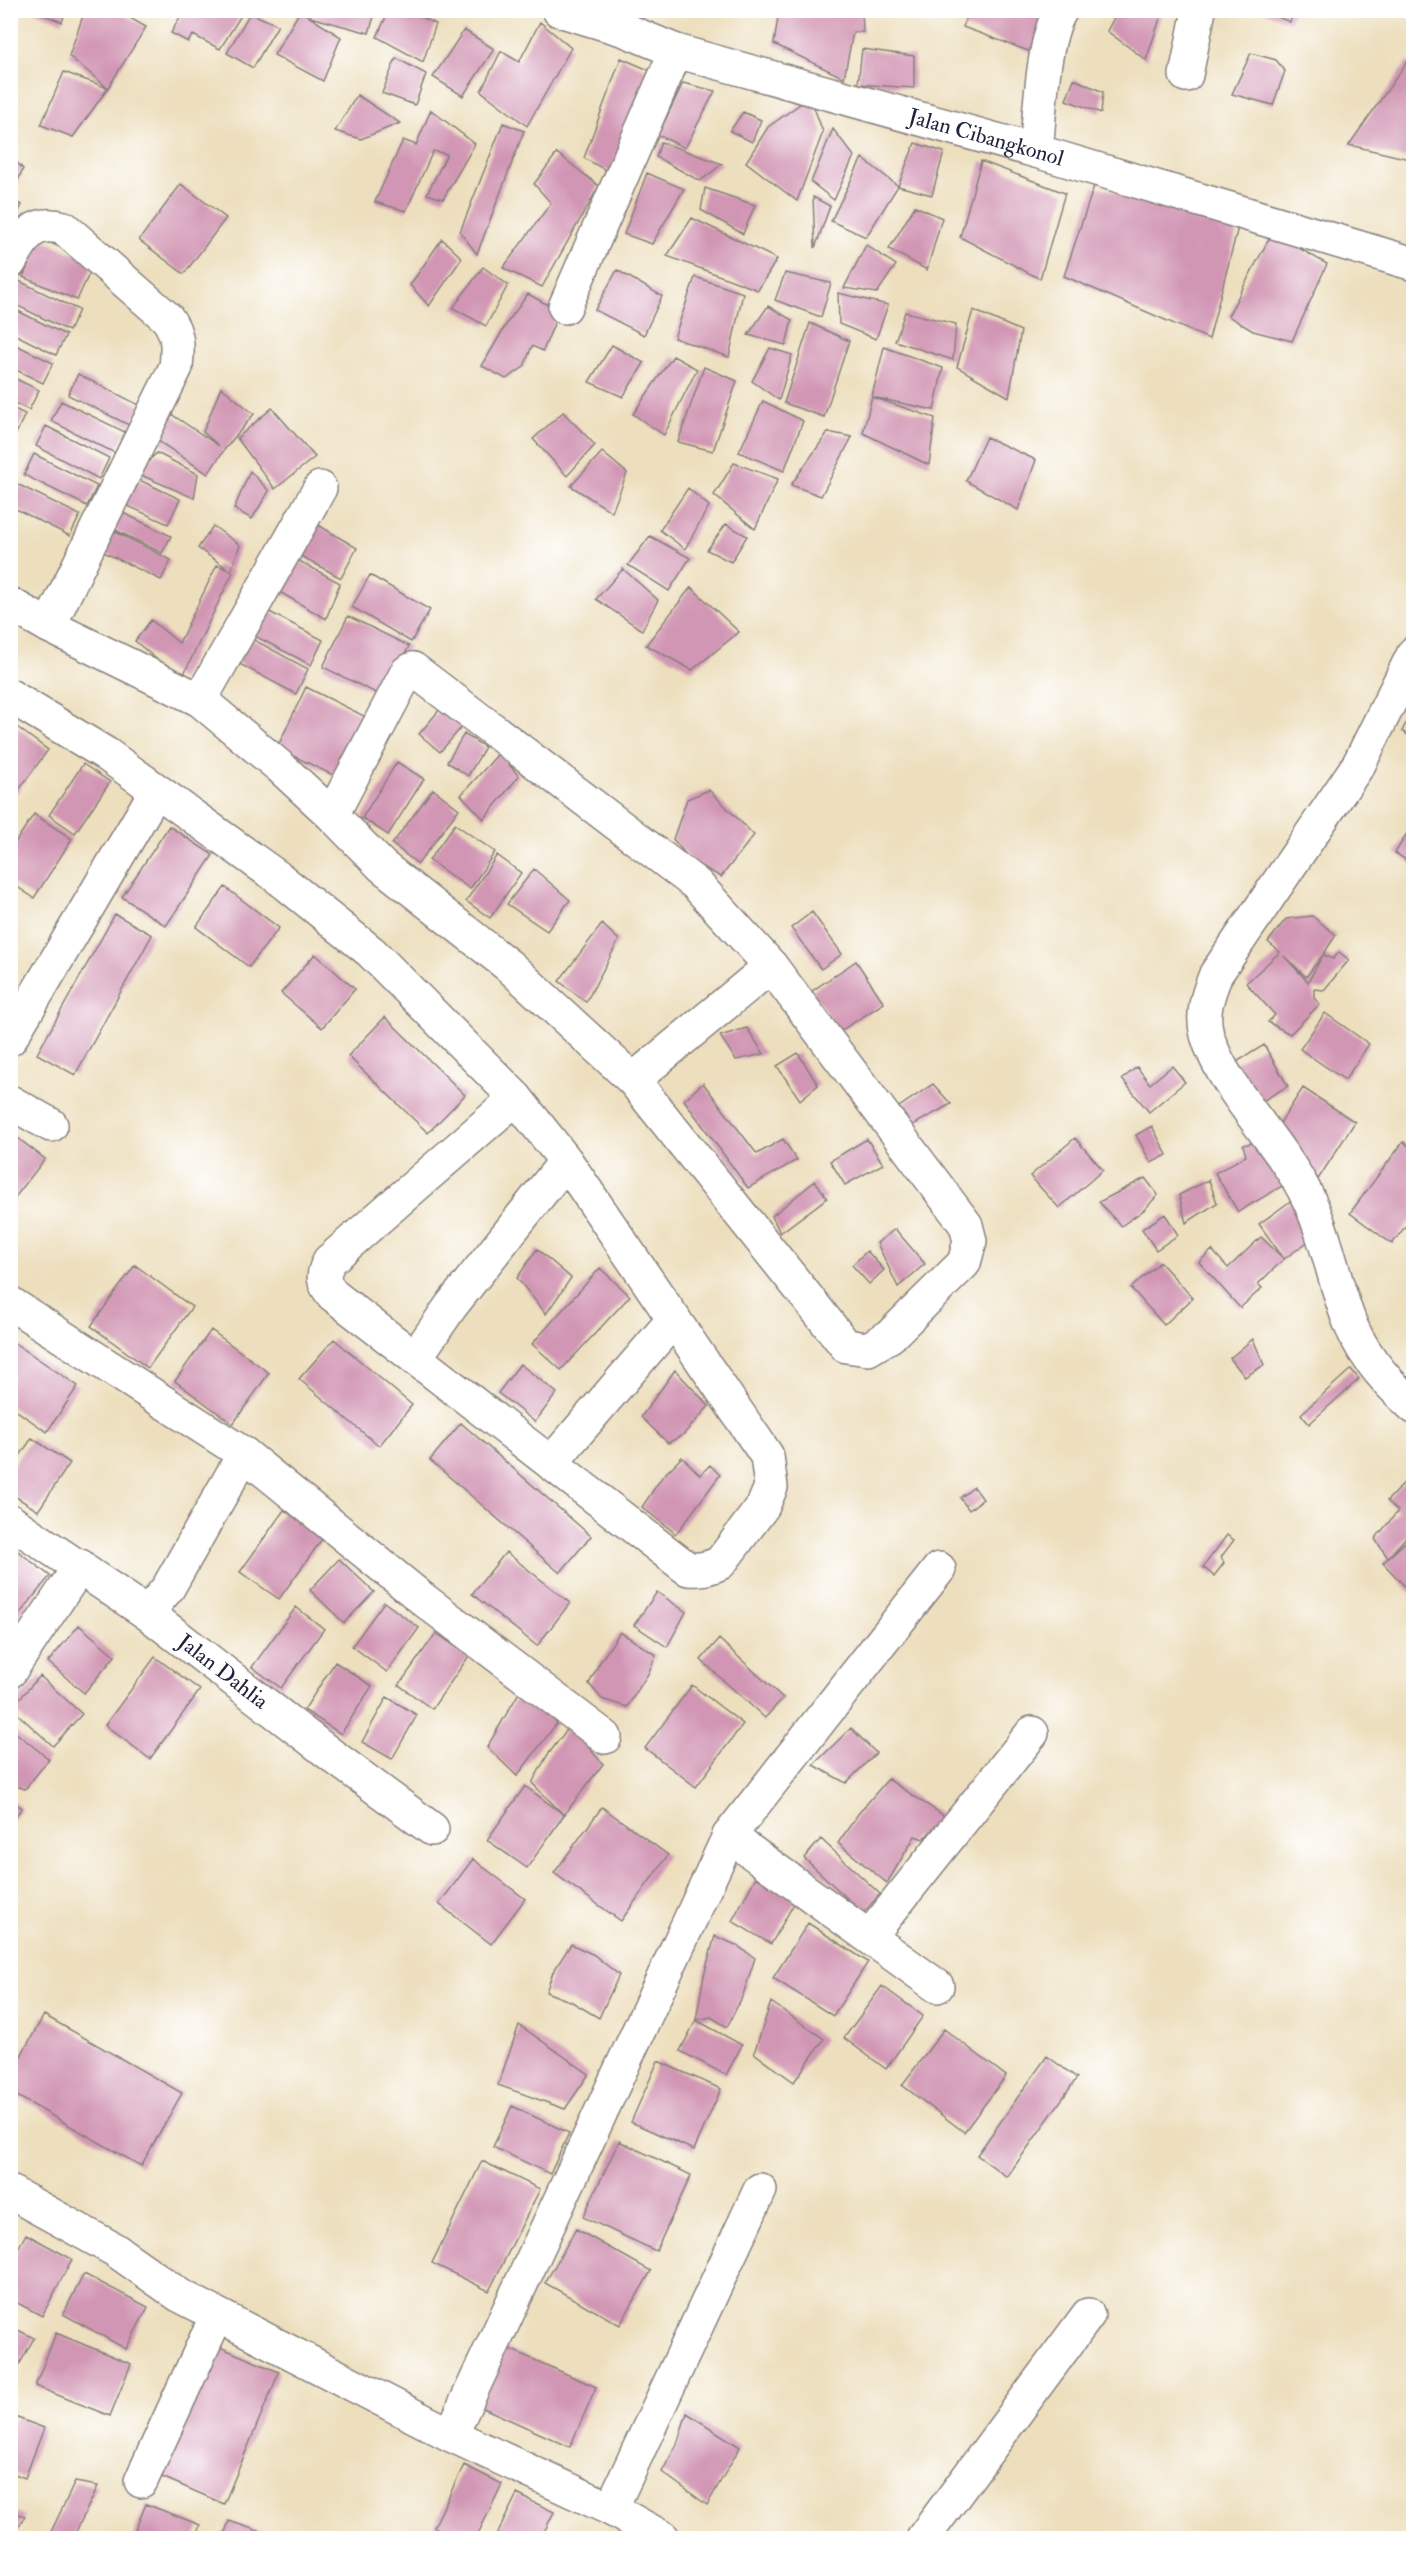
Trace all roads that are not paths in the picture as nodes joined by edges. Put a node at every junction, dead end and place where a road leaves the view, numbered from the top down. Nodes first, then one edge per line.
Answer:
1 (559, 10) edge
2 (1061, 10) edge
3 (1199, 10) edge
4 (676, 51) junction
5 (1186, 75) dead end
6 (1036, 151) junction
7 (10, 262) edge
8 (1413, 264) edge
9 (565, 306) dead end
10 (320, 488) dead end
11 (10, 604) edge
12 (49, 626) junction
13 (1413, 653) edge
14 (10, 696) edge
15 (200, 700) junction
16 (156, 791) junction
17 (332, 815) junction
18 (771, 966) junction
19 (10, 1038) edge
20 (633, 1080) junction
21 (516, 1098) junction
22 (10, 1102) edge
23 (51, 1125) dead end
24 (566, 1161) junction
25 (10, 1303) edge
26 (674, 1319) junction
27 (415, 1358) junction
28 (1413, 1407) edge
29 (244, 1454) junction
30 (550, 1463) junction
31 (10, 1521) edge
32 (80, 1566) junction
33 (939, 1569) dead end
34 (147, 1613) junction
35 (10, 1671) edge
36 (1032, 1733) dead end
37 (605, 1737) dead end
38 (432, 1829) dead end
39 (729, 1836) junction
40 (870, 1936) junction
41 (937, 1986) dead end
42 (760, 2190) dead end
43 (10, 2192) edge
44 (217, 2315) junction
45 (1088, 2315) dead end
46 (451, 2434) junction
47 (141, 2481) dead end
48 (611, 2509) junction
49 (663, 2538) edge
50 (923, 2538) edge

1 - 4 street, Jalan Cibangkonol
2 - 6 street
3 - 5 street
4 - 6 street, Jalan Cibangkonol
4 - 9 street
6 - 8 street, Jalan Cibangkonol
7 - 12 street
10 - 15 street
11 - 12 street
12 - 15 street
13 - 28 street
14 - 16 street
15 - 17 street
16 - 19 street
16 - 21 street
17 - 18 street
17 - 20 street
18 - 20 street
18 - 20 street
21 - 24 street
21 - 27 street
22 - 23 street
24 - 26 street
24 - 27 street
25 - 29 street
26 - 30 street
26 - 30 street
27 - 30 street
29 - 34 street
29 - 37 street
31 - 32 street, Jalan Dahlia
32 - 34 street, Jalan Dahlia
32 - 35 street
33 - 39 street
34 - 38 street, Jalan Dahlia
36 - 40 street
39 - 40 street
39 - 46 street
40 - 41 street
42 - 48 street
43 - 44 street
44 - 46 street
44 - 47 street
45 - 50 street
46 - 48 street
48 - 49 street

